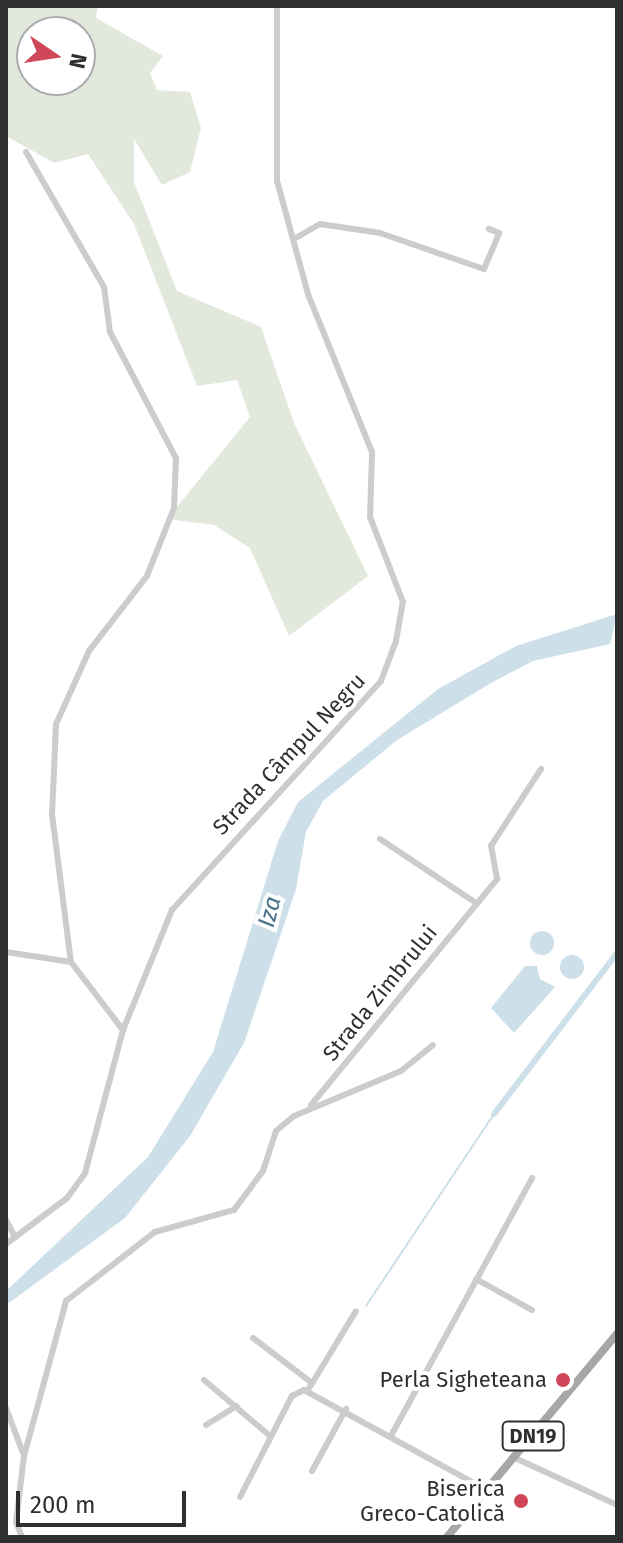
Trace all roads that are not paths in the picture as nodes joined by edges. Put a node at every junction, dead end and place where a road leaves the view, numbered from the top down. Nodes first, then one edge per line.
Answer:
1 (277, 6) edge
2 (26, 152) dead end
3 (489, 229) dead end
4 (294, 239) junction
5 (541, 769) dead end
6 (380, 839) dead end
7 (476, 903) junction
8 (6, 952) edge
9 (71, 962) junction
10 (123, 1030) junction
11 (433, 1045) dead end
12 (311, 1105) junction
13 (532, 1178) dead end
14 (6, 1220) edge
15 (15, 1237) junction
16 (6, 1244) edge
17 (476, 1279) junction
18 (532, 1310) dead end
19 (356, 1311) dead end
20 (617, 1334) edge
21 (253, 1338) dead end
22 (204, 1380) dead end
23 (312, 1383) junction
24 (308, 1390) junction
25 (236, 1406) junction
26 (6, 1408) edge
27 (346, 1409) junction
28 (206, 1425) dead end
29 (392, 1434) junction
30 (270, 1436) junction
31 (24, 1456) junction
32 (515, 1458) junction
33 (312, 1471) dead end
34 (487, 1490) junction
35 (6, 1493) edge
36 (17, 1496) junction
37 (240, 1497) dead end
38 (617, 1505) edge
39 (21, 1535) edge
40 (12, 1537) edge
41 (447, 1537) edge

1 - 4 street, Strada Câmpul Negru
2 - 9 street
3 - 4 street
4 - 10 street, Strada Câmpul Negru
5 - 7 street, Strada Zimbrului
6 - 7 street
7 - 12 street, Strada Zimbrului
8 - 9 street
9 - 10 street
10 - 15 street, Strada Câmpul Negru
11 - 12 street, Strada Zimbrului
12 - 31 street, Strada Zimbrului
13 - 17 street
14 - 15 street
15 - 16 street, Strada Câmpul Negru
17 - 18 street
17 - 29 street
19 - 23 street
20 - 32 main road, DN19
21 - 23 street
22 - 25 street
23 - 24 street
24 - 27 street
24 - 30 street
25 - 28 street
25 - 30 street
26 - 31 street
27 - 29 street
27 - 33 street
29 - 34 street
30 - 37 street
31 - 36 street, Strada Zimbrului
32 - 34 main road, DN19
32 - 38 street
34 - 41 main road, DN19
35 - 36 street
36 - 39 street, Strada Zimbrului
39 - 40 street

